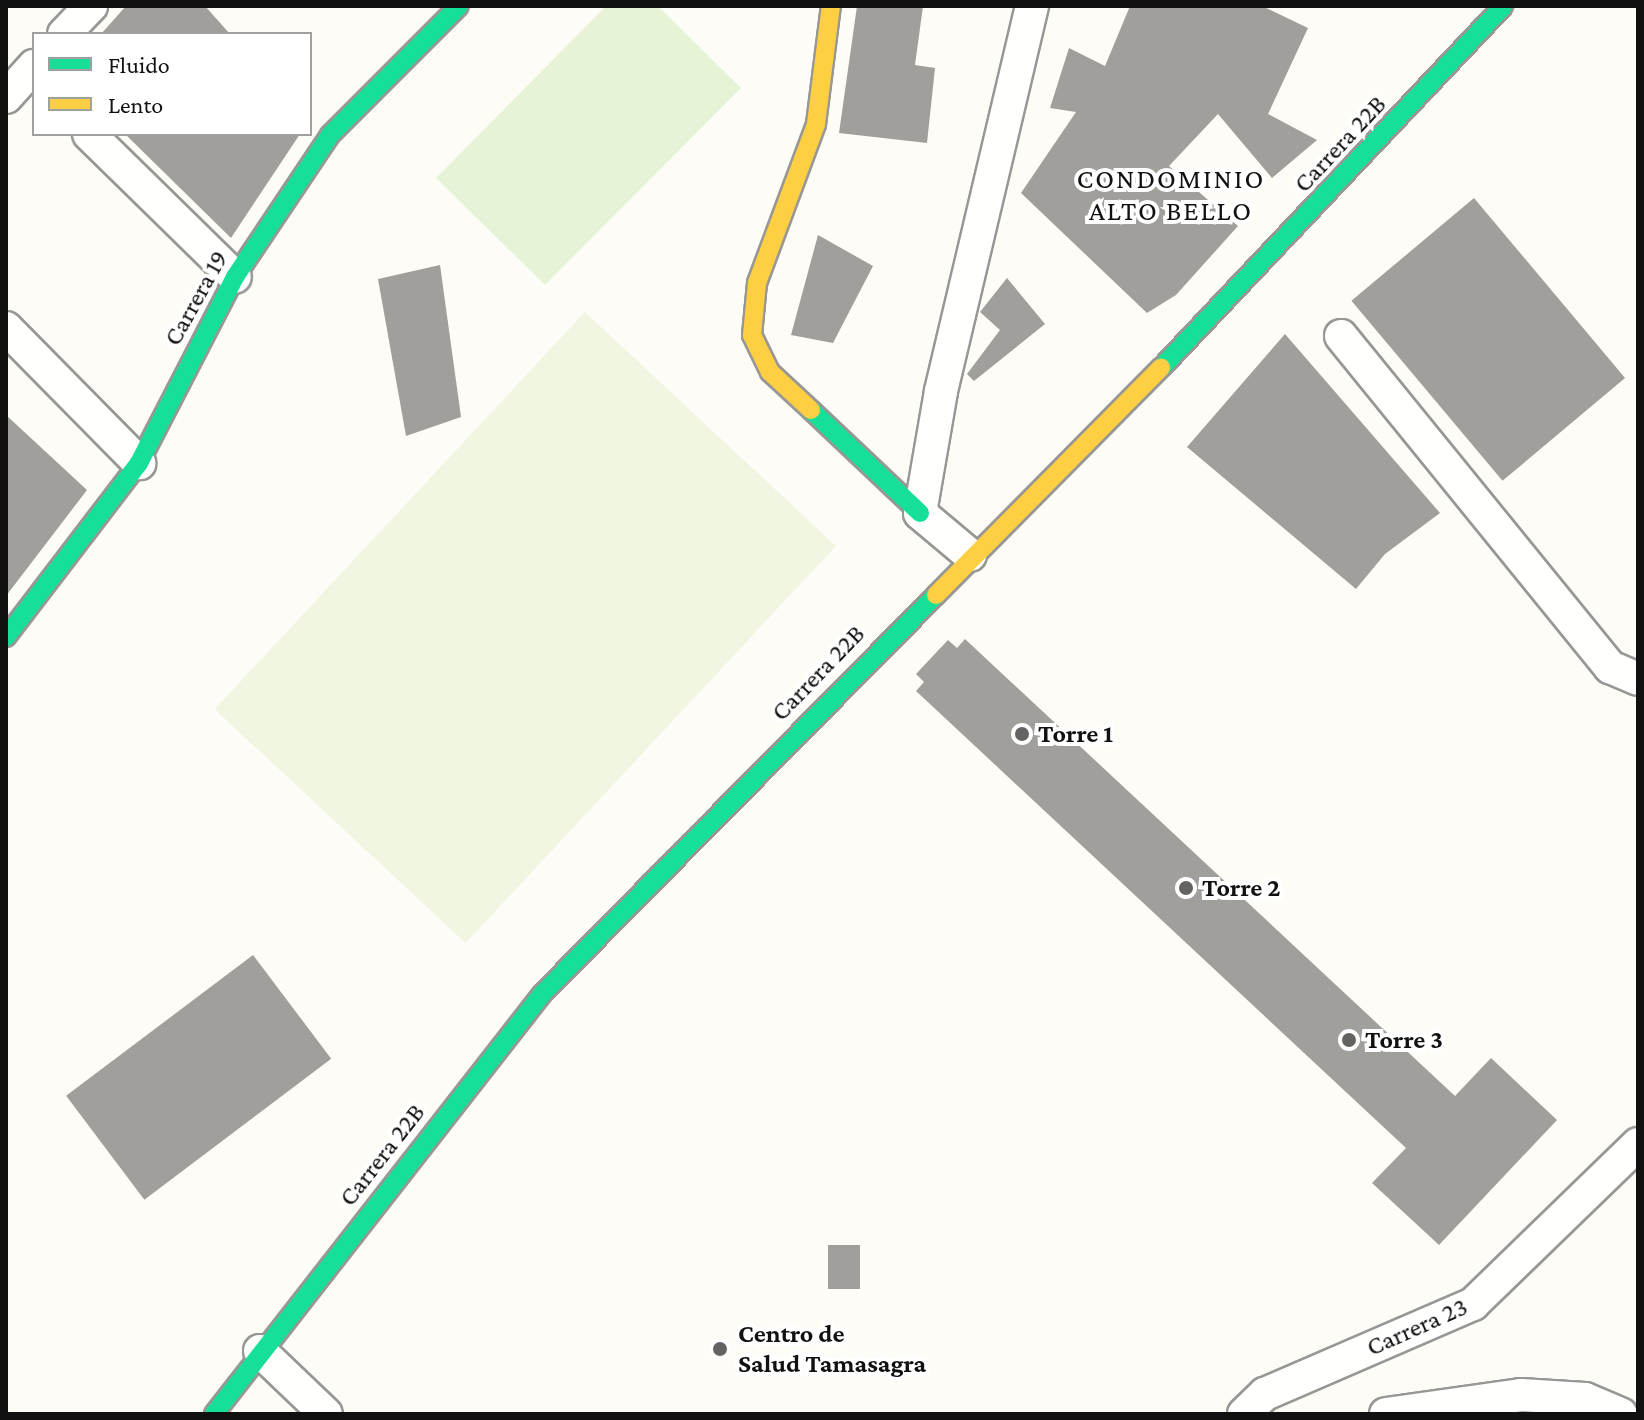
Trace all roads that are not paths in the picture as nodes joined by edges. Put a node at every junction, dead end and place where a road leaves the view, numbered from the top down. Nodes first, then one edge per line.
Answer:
1 (91, 6) edge
2 (459, 6) edge
3 (831, 6) edge
4 (1032, 6) edge
5 (1503, 6) edge
6 (66, 32) edge
7 (91, 136) edge
8 (235, 277) junction
9 (6, 328) edge
10 (1341, 336) dead end
11 (139, 463) junction
12 (920, 513) junction
13 (970, 555) junction
14 (7, 635) edge
15 (1638, 679) edge
16 (1638, 1144) edge
17 (260, 1351) junction
18 (1418, 1413) edge
19 (214, 1414) edge
20 (326, 1414) edge
21 (1244, 1414) edge
22 (1386, 1414) edge
23 (1621, 1414) edge

1 - 6 street
2 - 8 street, Carrera 19
3 - 12 street
4 - 12 street
5 - 13 street, Carrera 22B
7 - 8 street
8 - 11 street, Carrera 19
9 - 11 street
10 - 15 street
11 - 14 street, Carrera 19
12 - 13 street
13 - 17 street, Carrera 22B
16 - 21 street, Carrera 23
17 - 19 street, Carrera 22B
17 - 20 street
18 - 22 street
18 - 23 street

